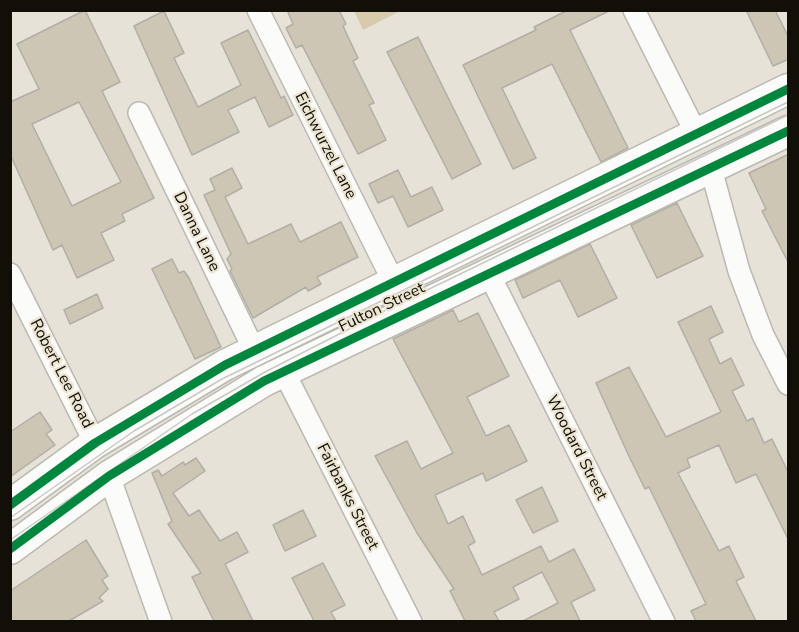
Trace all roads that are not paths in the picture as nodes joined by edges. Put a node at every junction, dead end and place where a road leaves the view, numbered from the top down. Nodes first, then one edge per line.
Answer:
1 (258, 10) edge
2 (634, 10) edge
3 (789, 89) edge
4 (139, 113) dead end
5 (789, 131) edge
6 (696, 133) junction
7 (711, 169) junction
8 (10, 274) edge
9 (489, 274) junction
10 (393, 281) junction
11 (254, 350) junction
12 (284, 372) junction
13 (789, 384) edge
14 (95, 443) junction
15 (109, 476) junction
16 (10, 505) edge
17 (10, 549) edge
18 (161, 621) edge
19 (411, 621) edge
20 (664, 621) edge

1 - 10 street, Eichwurzel Lane
2 - 6 street
3 - 6 main road, Fulton Street
4 - 11 street, Danna Lane
5 - 7 main road, Fulton Street
6 - 10 main road, Fulton Street
7 - 9 main road, Fulton Street
7 - 13 street
8 - 14 street, Robert Lee Road
9 - 12 main road, Fulton Street
9 - 20 street, Woodard Street
10 - 11 main road, Fulton Street
11 - 14 main road, Fulton Street
12 - 15 main road, Fulton Street
12 - 19 street, Fairbanks Street
14 - 16 main road, Fulton Street
15 - 17 main road, Fulton Street
15 - 18 street

